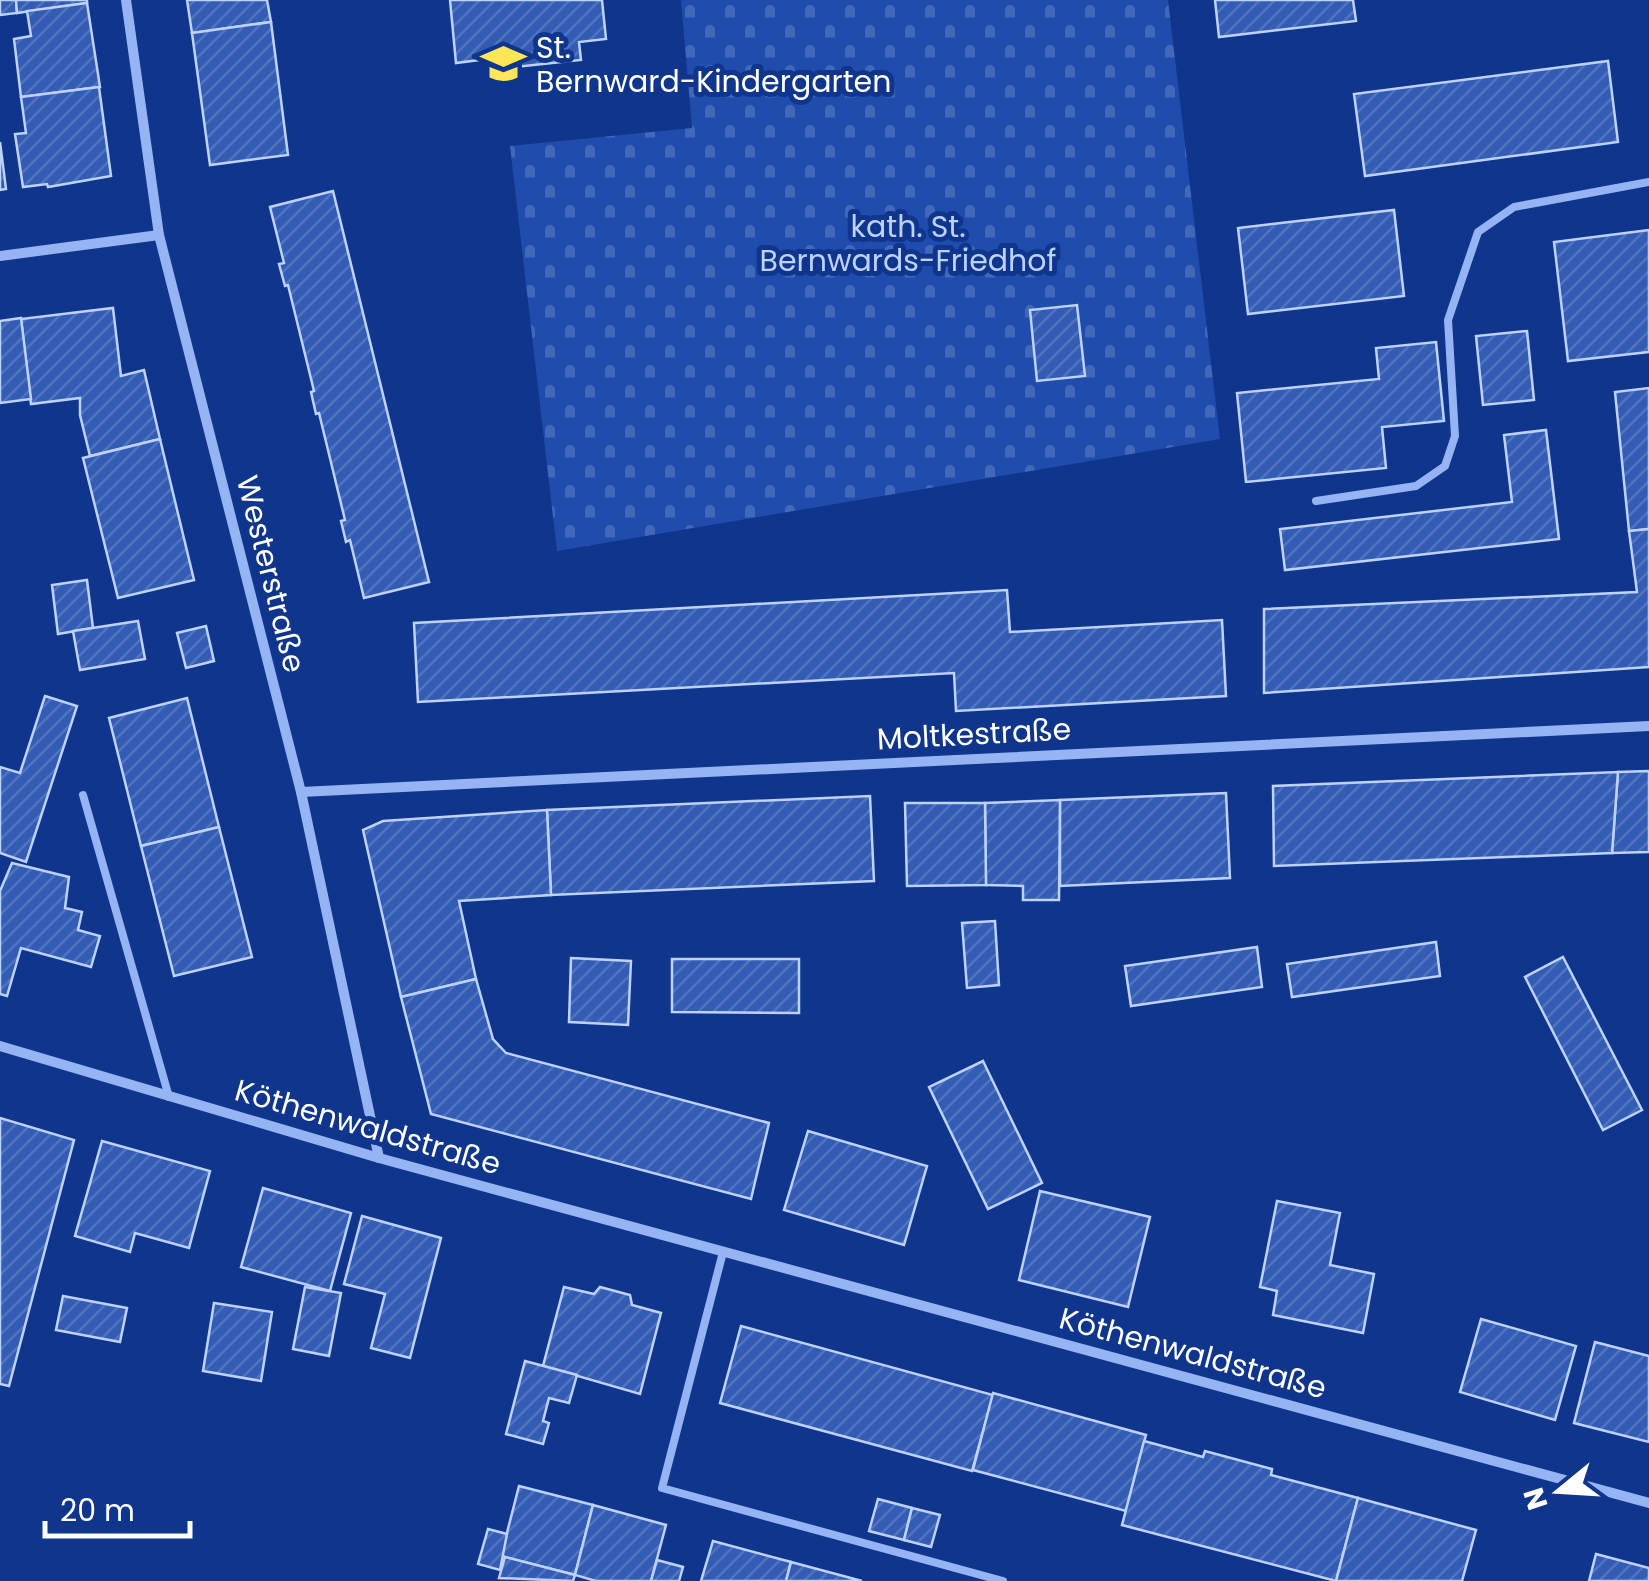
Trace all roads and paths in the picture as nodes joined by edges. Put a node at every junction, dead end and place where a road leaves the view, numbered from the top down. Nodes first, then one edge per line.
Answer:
1 (126, 0) edge
2 (1649, 182) edge
3 (158, 235) junction
4 (0, 256) edge
5 (1316, 501) dead end
6 (1649, 726) edge
7 (301, 792) junction
8 (83, 795) dead end
9 (0, 1046) edge
10 (169, 1097) junction
11 (379, 1158) junction
12 (723, 1252) junction
13 (1649, 1503) edge
14 (1003, 1581) edge

1 - 3 street, Westerstraße
2 - 5 lane
3 - 4 street
3 - 7 street, Westerstraße
6 - 7 street, Moltkestraße
7 - 11 street, Westerstraße
8 - 10 lane
9 - 10 street, Köthenwaldstraße
10 - 11 street, Köthenwaldstraße
11 - 12 street, Köthenwaldstraße
12 - 13 street, Köthenwaldstraße
12 - 14 lane

